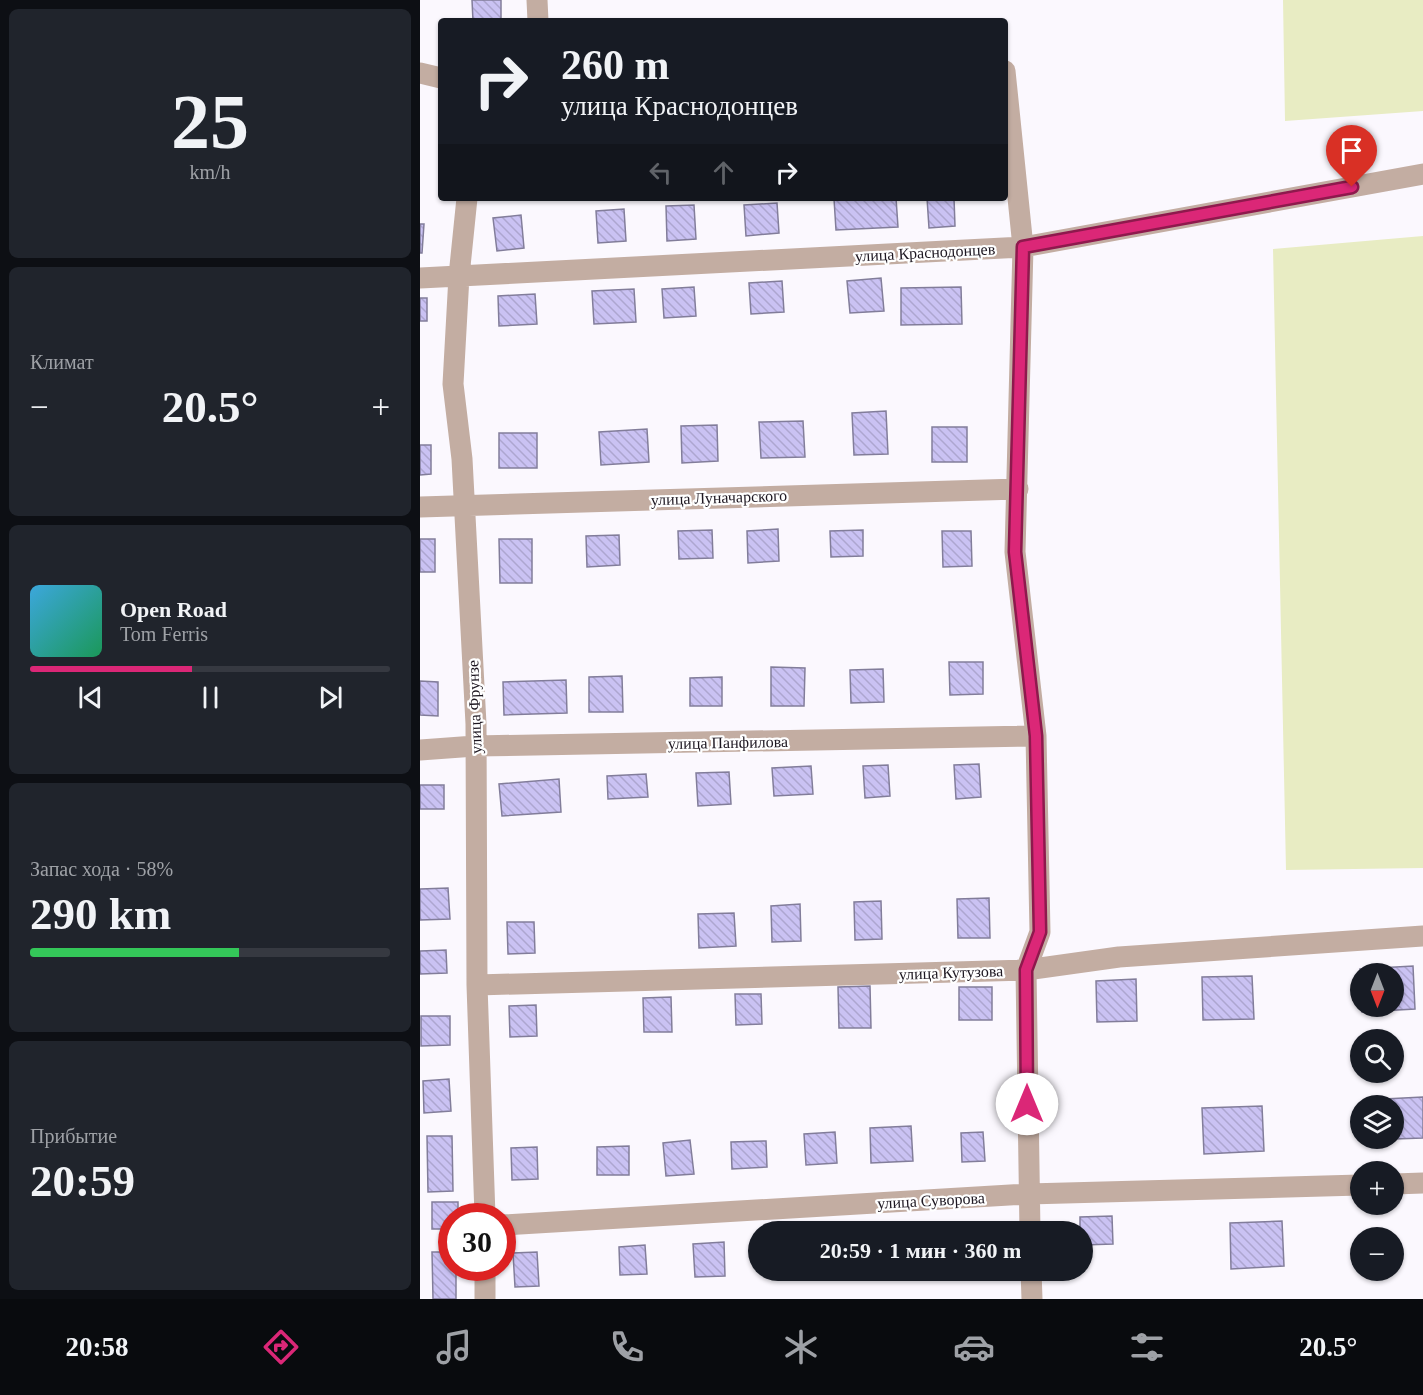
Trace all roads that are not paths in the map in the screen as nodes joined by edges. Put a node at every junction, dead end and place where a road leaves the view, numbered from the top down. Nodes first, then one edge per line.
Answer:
1 (537, 0) edge
2 (538, 18) edge
3 (420, 73) edge
4 (438, 77) edge
5 (1008, 100) edge
6 (1423, 174) edge
7 (467, 201) edge
8 (1023, 247) junction
9 (459, 276) junction
10 (420, 278) edge
11 (1018, 489) junction
12 (464, 505) junction
13 (420, 507) edge
14 (1036, 736) junction
15 (475, 746) junction
16 (420, 750) edge
17 (1423, 936) edge
18 (1026, 970) junction
19 (477, 985) junction
20 (1423, 1183) edge
21 (1404, 1184) edge
22 (1350, 1185) edge
23 (1028, 1194) junction
24 (485, 1203) edge
25 (1029, 1221) edge
26 (516, 1224) edge
27 (485, 1281) edge
28 (1031, 1281) edge
29 (485, 1299) edge
30 (1032, 1299) edge

1 - 2 street
3 - 4 street
5 - 8 street
6 - 8 street, улица Краснодонцев
7 - 9 street, улица Фрунзе
8 - 9 street, улица Краснодонцев
8 - 11 street
9 - 10 street, улица Краснодонцев
9 - 12 street, улица Фрунзе
11 - 12 street, улица Луначарского
11 - 14 street
12 - 13 street, улица Луначарского
12 - 15 street, улица Фрунзе
14 - 15 street, улица Панфилова
14 - 18 street
15 - 16 street, улица Панфилова
15 - 19 street, улица Фрунзе
17 - 18 street, улица Кутузова
18 - 19 street, улица Кутузова
18 - 23 street
19 - 24 street, улица Фрунзе
20 - 21 street
22 - 23 street, улица Суворова
23 - 25 street
23 - 26 street, улица Суворова
27 - 29 street
28 - 30 street

